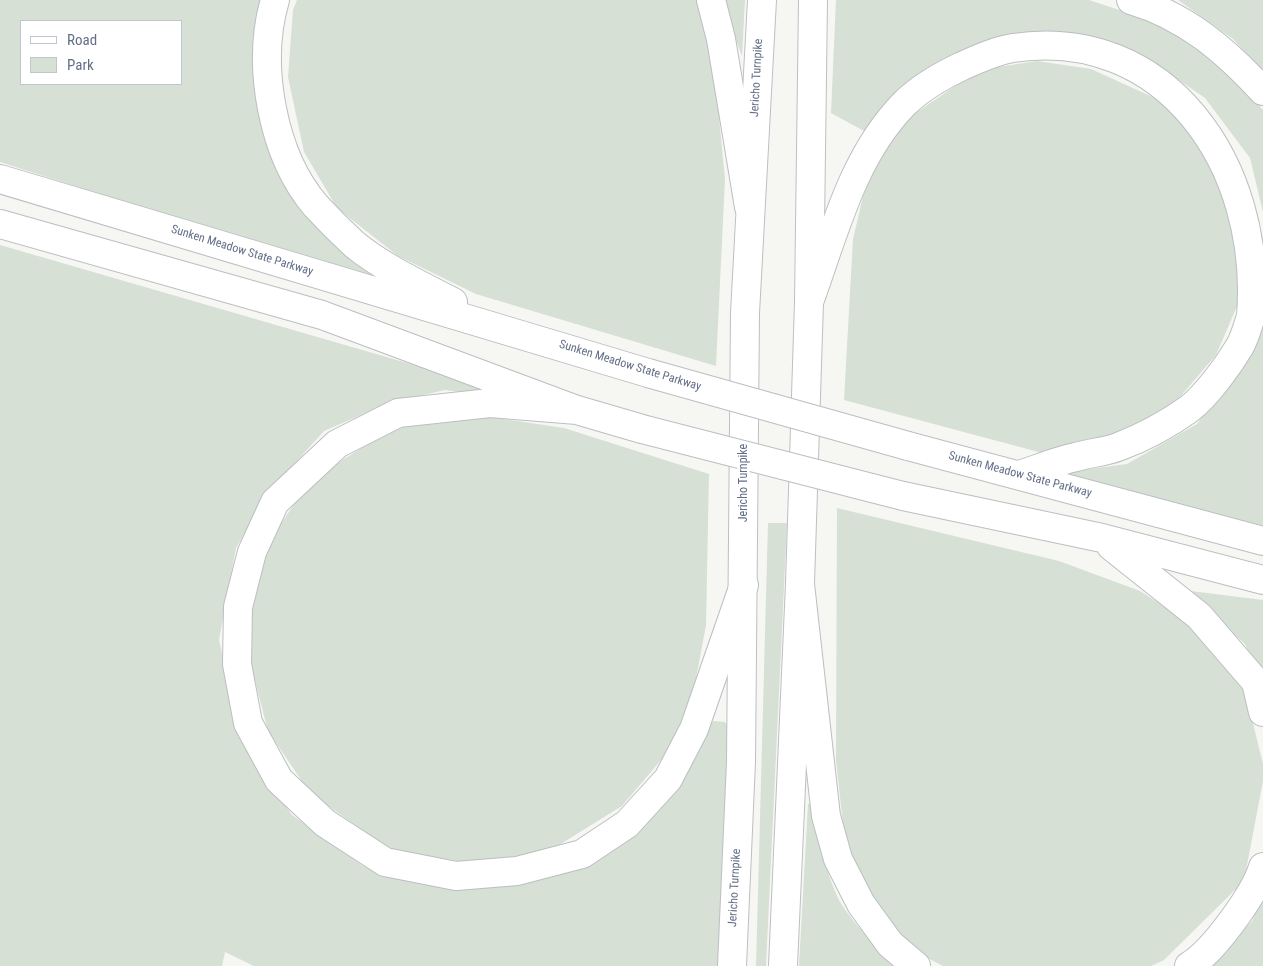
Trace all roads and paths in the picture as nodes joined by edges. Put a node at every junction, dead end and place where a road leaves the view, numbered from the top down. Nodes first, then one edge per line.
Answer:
1 (276, 0) edge
2 (711, 0) edge
3 (762, 0) edge
4 (813, 0) edge
5 (1131, 0) edge
6 (1263, 91) edge
7 (0, 179) edge
8 (749, 207) junction
9 (0, 224) edge
10 (809, 302) junction
11 (503, 328) junction
12 (577, 410) junction
13 (1019, 475) junction
14 (1102, 538) junction
15 (1263, 542) edge
16 (1263, 580) edge
17 (800, 584) junction
18 (744, 585) junction
19 (1263, 712) edge
20 (1263, 867) edge
21 (732, 966) edge
22 (783, 966) edge
23 (916, 966) edge
24 (1189, 966) edge

1 - 11 main road
2 - 8 main road
3 - 8 main road, Jericho Turnpike
4 - 10 main road
5 - 6 main road
7 - 11 main road, Sunken Meadow State Parkway
8 - 18 main road, Jericho Turnpike
9 - 12 main road
10 - 13 main road
10 - 17 main road
11 - 13 main road, Sunken Meadow State Parkway, bridge
12 - 14 main road, bridge
12 - 18 main road
13 - 15 main road, Sunken Meadow State Parkway
14 - 16 main road
14 - 19 main road
17 - 22 main road
17 - 23 main road
18 - 21 main road, Jericho Turnpike
20 - 24 main road

